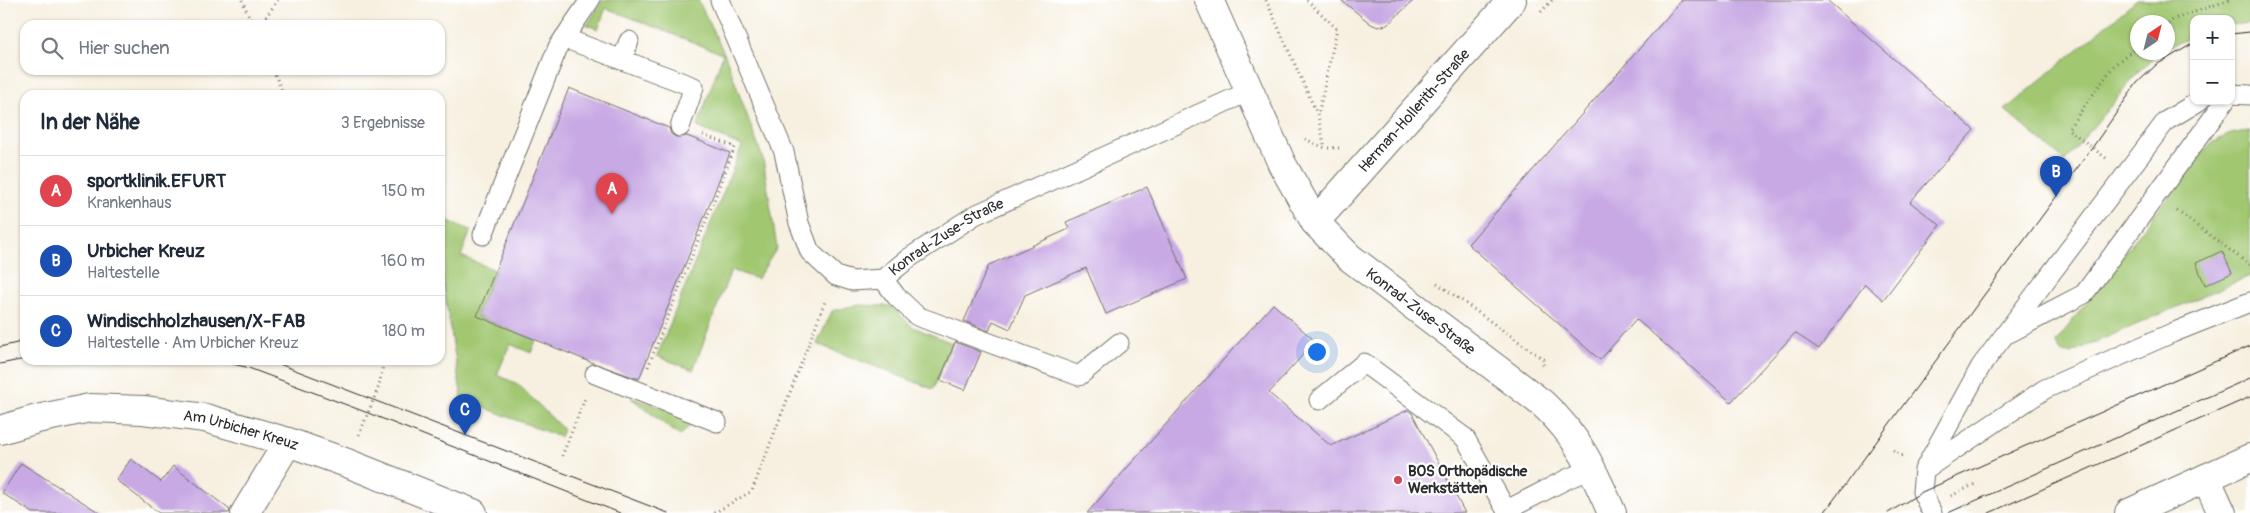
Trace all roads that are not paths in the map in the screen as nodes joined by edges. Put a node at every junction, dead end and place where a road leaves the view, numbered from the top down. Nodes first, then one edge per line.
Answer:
1 (590, 0) edge
2 (720, 0) edge
3 (1209, 0) edge
4 (1512, 0) edge
5 (564, 38) junction
6 (629, 41) dead end
7 (622, 60) junction
8 (1245, 80) junction
9 (2235, 94) edge
10 (2250, 95) edge
11 (2192, 105) edge
12 (2222, 105) edge
13 (680, 127) road end
14 (1315, 222) junction
15 (483, 235) dead end
16 (883, 279) junction
17 (2250, 302) edge
18 (2004, 335) junction
19 (1119, 343) dead end
20 (595, 374) road end
21 (1319, 400) dead end
22 (717, 422) dead end
23 (0, 430) edge
24 (288, 442) junction
25 (2250, 458) edge
26 (1593, 468) junction
27 (1924, 470) junction
28 (2206, 478) junction
29 (1508, 512) edge
30 (245, 513) edge
31 (472, 513) edge
32 (1612, 513) edge
33 (1932, 513) edge
34 (2129, 513) edge
35 (2222, 513) edge

1 - 5 lane
2 - 16 lane, Konrad-Zuse-Straße
3 - 8 street, Konrad-Zuse-Straße
4 - 14 street, Herman-Hollerith-Straße
5 - 7 lane
5 - 15 lane
6 - 7 lane
7 - 13 lane
8 - 14 street, Konrad-Zuse-Straße
8 - 16 lane, Konrad-Zuse-Straße
9 - 10 lane
11 - 18 lane
12 - 18 lane
14 - 26 street, Konrad-Zuse-Straße
16 - 19 lane
17 - 27 lane
18 - 27 lane
20 - 22 lane
21 - 29 lane
23 - 24 street, Am Urbicher Kreuz
24 - 30 street
24 - 31 street, Am Urbicher Kreuz
25 - 28 street
26 - 29 lane
26 - 32 street, Konrad-Zuse-Straße
27 - 33 lane
28 - 34 street
28 - 35 street

